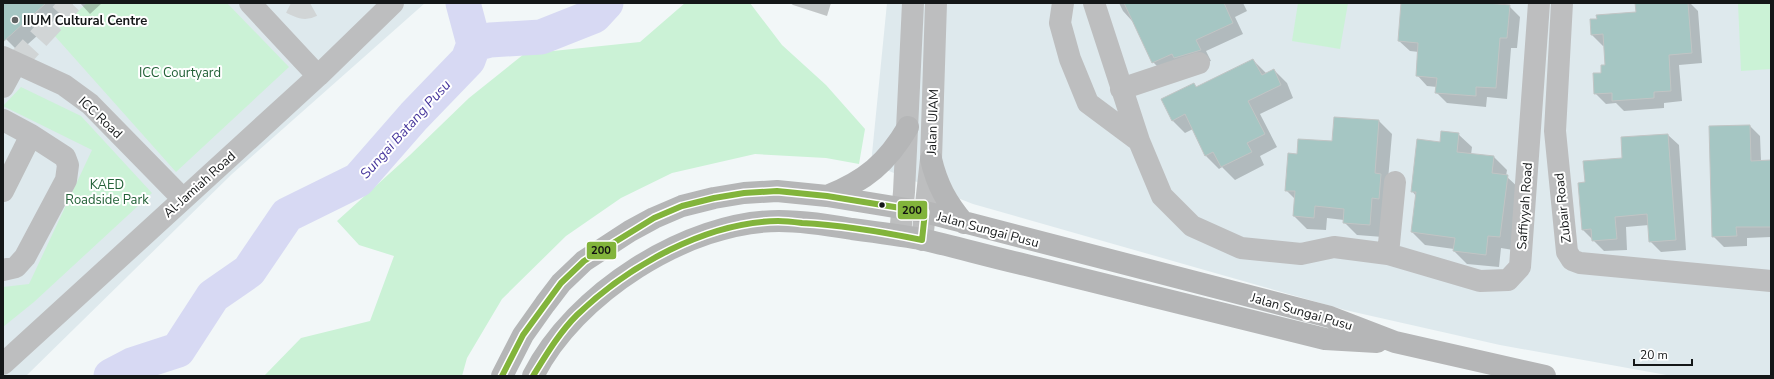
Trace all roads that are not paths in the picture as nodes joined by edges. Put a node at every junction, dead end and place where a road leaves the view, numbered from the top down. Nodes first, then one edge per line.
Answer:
1 (250, 3) edge
2 (393, 3) edge
3 (913, 3) edge
4 (936, 3) edge
5 (1063, 3) edge
6 (1094, 3) edge
7 (1539, 3) edge
8 (1562, 3) edge
9 (9, 60) edge
10 (1199, 63) dead end
11 (318, 76) junction
12 (3, 87) edge
13 (1121, 89) junction
14 (3, 120) edge
15 (908, 127) junction
16 (31, 136) junction
17 (1139, 141) junction
18 (931, 159) junction
19 (1395, 182) dead end
20 (3, 191) edge
21 (827, 196) junction
22 (183, 199) junction
23 (903, 208) junction
24 (925, 212) junction
25 (964, 223) junction
26 (900, 235) junction
27 (922, 240) junction
28 (1388, 254) junction
29 (3, 270) edge
30 (1771, 281) edge
31 (1395, 342) junction
32 (3, 364) edge
33 (502, 376) edge
34 (533, 376) edge
35 (1544, 376) edge

1 - 11 street
2 - 11 street, Al-Jamiah Road
3 - 15 street, Jalan UIAM
4 - 18 street, Jalan UIAM
5 - 17 street
6 - 13 street, Saffiyyah Road
7 - 28 street, Saffiyyah Road
8 - 30 street, Zubair Road
9 - 12 street
9 - 22 street, ICC Road
10 - 13 street
11 - 22 street, Al-Jamiah Road
13 - 17 street, Saffiyyah Road
14 - 16 street
15 - 21 main road
15 - 23 street, Jalan UIAM
16 - 20 street
16 - 29 street
17 - 28 street, Saffiyyah Road
18 - 24 street, Jalan UIAM
18 - 25 main road
19 - 28 street
21 - 23 main road, Jalan Sungai Pusu
21 - 33 main road, Jalan Sungai Pusu
22 - 32 street, Al-Jamiah Road
23 - 24 main road, Jalan Sungai Pusu
23 - 26 street, Jalan UIAM
24 - 25 main road, Jalan Sungai Pusu
24 - 27 street, Jalan UIAM
25 - 31 main road, Jalan Sungai Pusu
26 - 27 main road, Jalan Sungai Pusu
26 - 34 main road, Jalan Sungai Pusu
27 - 31 main road, Jalan Sungai Pusu
31 - 35 main road, Jalan Sungai Pusu

